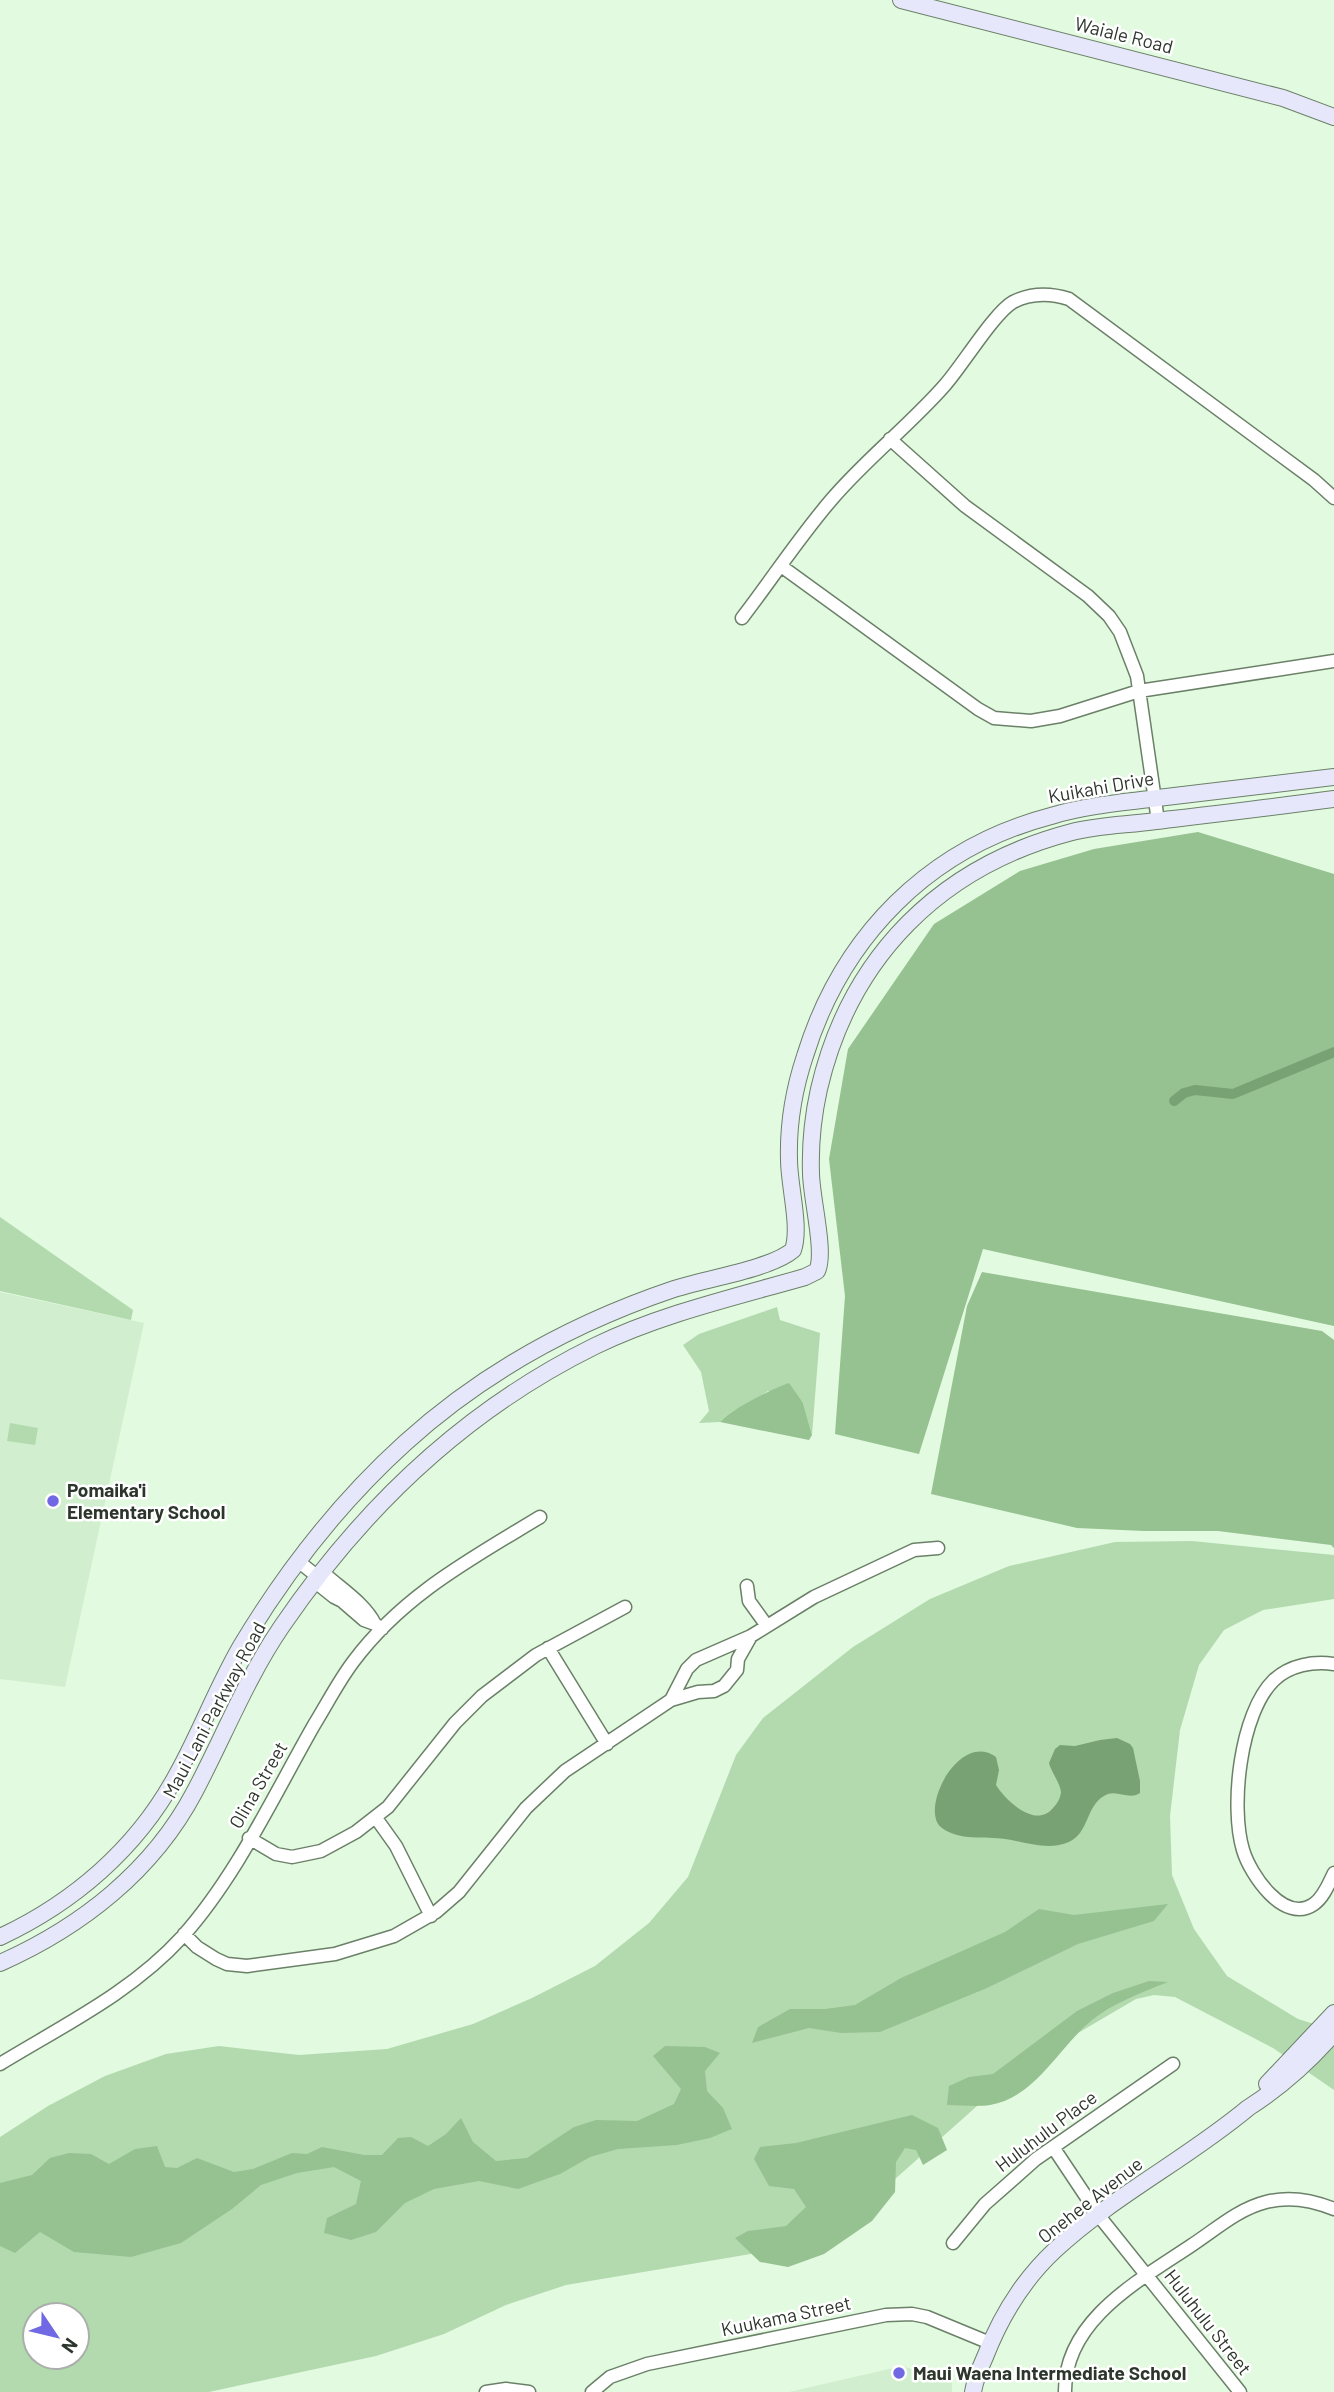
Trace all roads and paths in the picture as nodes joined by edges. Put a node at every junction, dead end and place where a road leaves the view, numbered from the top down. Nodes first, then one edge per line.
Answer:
1 (901, 0) edge
2 (1334, 117) edge
3 (890, 439) junction
4 (1334, 498) edge
5 (781, 566) junction
6 (742, 618) dead end
7 (1334, 661) edge
8 (1139, 691) junction
9 (1334, 777) edge
10 (1155, 798) junction
11 (1334, 799) edge
12 (1158, 821) junction
13 (793, 1250) joint
14 (817, 1271) joint
15 (540, 1517) dead end
16 (938, 1548) dead end
17 (298, 1561) junction
18 (317, 1577) junction
19 (747, 1586) dead end
20 (625, 1607) dead end
21 (767, 1626) junction
22 (378, 1627) junction
23 (751, 1636) junction
24 (548, 1648) junction
25 (1334, 1664) edge
26 (671, 1700) junction
27 (607, 1744) junction
28 (376, 1818) junction
29 (250, 1838) junction
30 (1334, 1872) edge
31 (431, 1916) junction
32 (184, 1934) junction
33 (0, 1937) edge
34 (0, 1963) edge
35 (1334, 2013) edge
36 (1334, 2033) edge
37 (0, 2064) edge
38 (1173, 2064) dead end
39 (1248, 2108) junction
40 (1053, 2147) junction
41 (1334, 2209) edge
42 (1100, 2216) junction
43 (953, 2243) dead end
44 (1147, 2275) junction
45 (990, 2343) junction
46 (486, 2392) edge
47 (529, 2392) edge
48 (592, 2392) edge
49 (973, 2392) edge
50 (1065, 2392) edge
51 (1240, 2392) edge

1 - 2 main road, Waiale Road
3 - 4 street
3 - 5 street
3 - 8 street
5 - 6 street
5 - 8 street
7 - 8 street
8 - 10 street
9 - 10 main road, Kuikahi Drive
10 - 12 street
10 - 13 main road, Kuikahi Drive
11 - 12 main road, Kuikahi Drive
12 - 14 main road, Kuikahi Drive
13 - 17 main road, Maui Lani Parkway Road
14 - 18 main road, Maui Lani Parkway Road
15 - 22 street, Olina Street
16 - 21 street
17 - 18 street
17 - 33 main road, Maui Lani Parkway Road
18 - 22 street
18 - 34 main road, Maui Lani Parkway Road
19 - 21 street
20 - 24 street
21 - 23 street
22 - 29 street, Olina Street
23 - 26 street
23 - 26 street
24 - 27 street
24 - 28 street
25 - 30 street
26 - 27 street
27 - 31 street
28 - 29 street
28 - 31 street
29 - 32 street, Olina Street
31 - 32 street
32 - 37 street, Olina Street
35 - 39 main road, Onehee Avenue
36 - 39 main road, Onehee Avenue
38 - 40 street, Huluhulu Place
39 - 42 main road, Onehee Avenue
40 - 42 street, Huluhulu Street
40 - 43 street, Huluhulu Place
41 - 44 street
42 - 44 street, Huluhulu Street
42 - 45 main road, Onehee Avenue
44 - 50 street
44 - 51 street, Huluhulu Street
45 - 48 street, Kuukama Street
45 - 49 main road, Onehee Avenue
46 - 47 street

